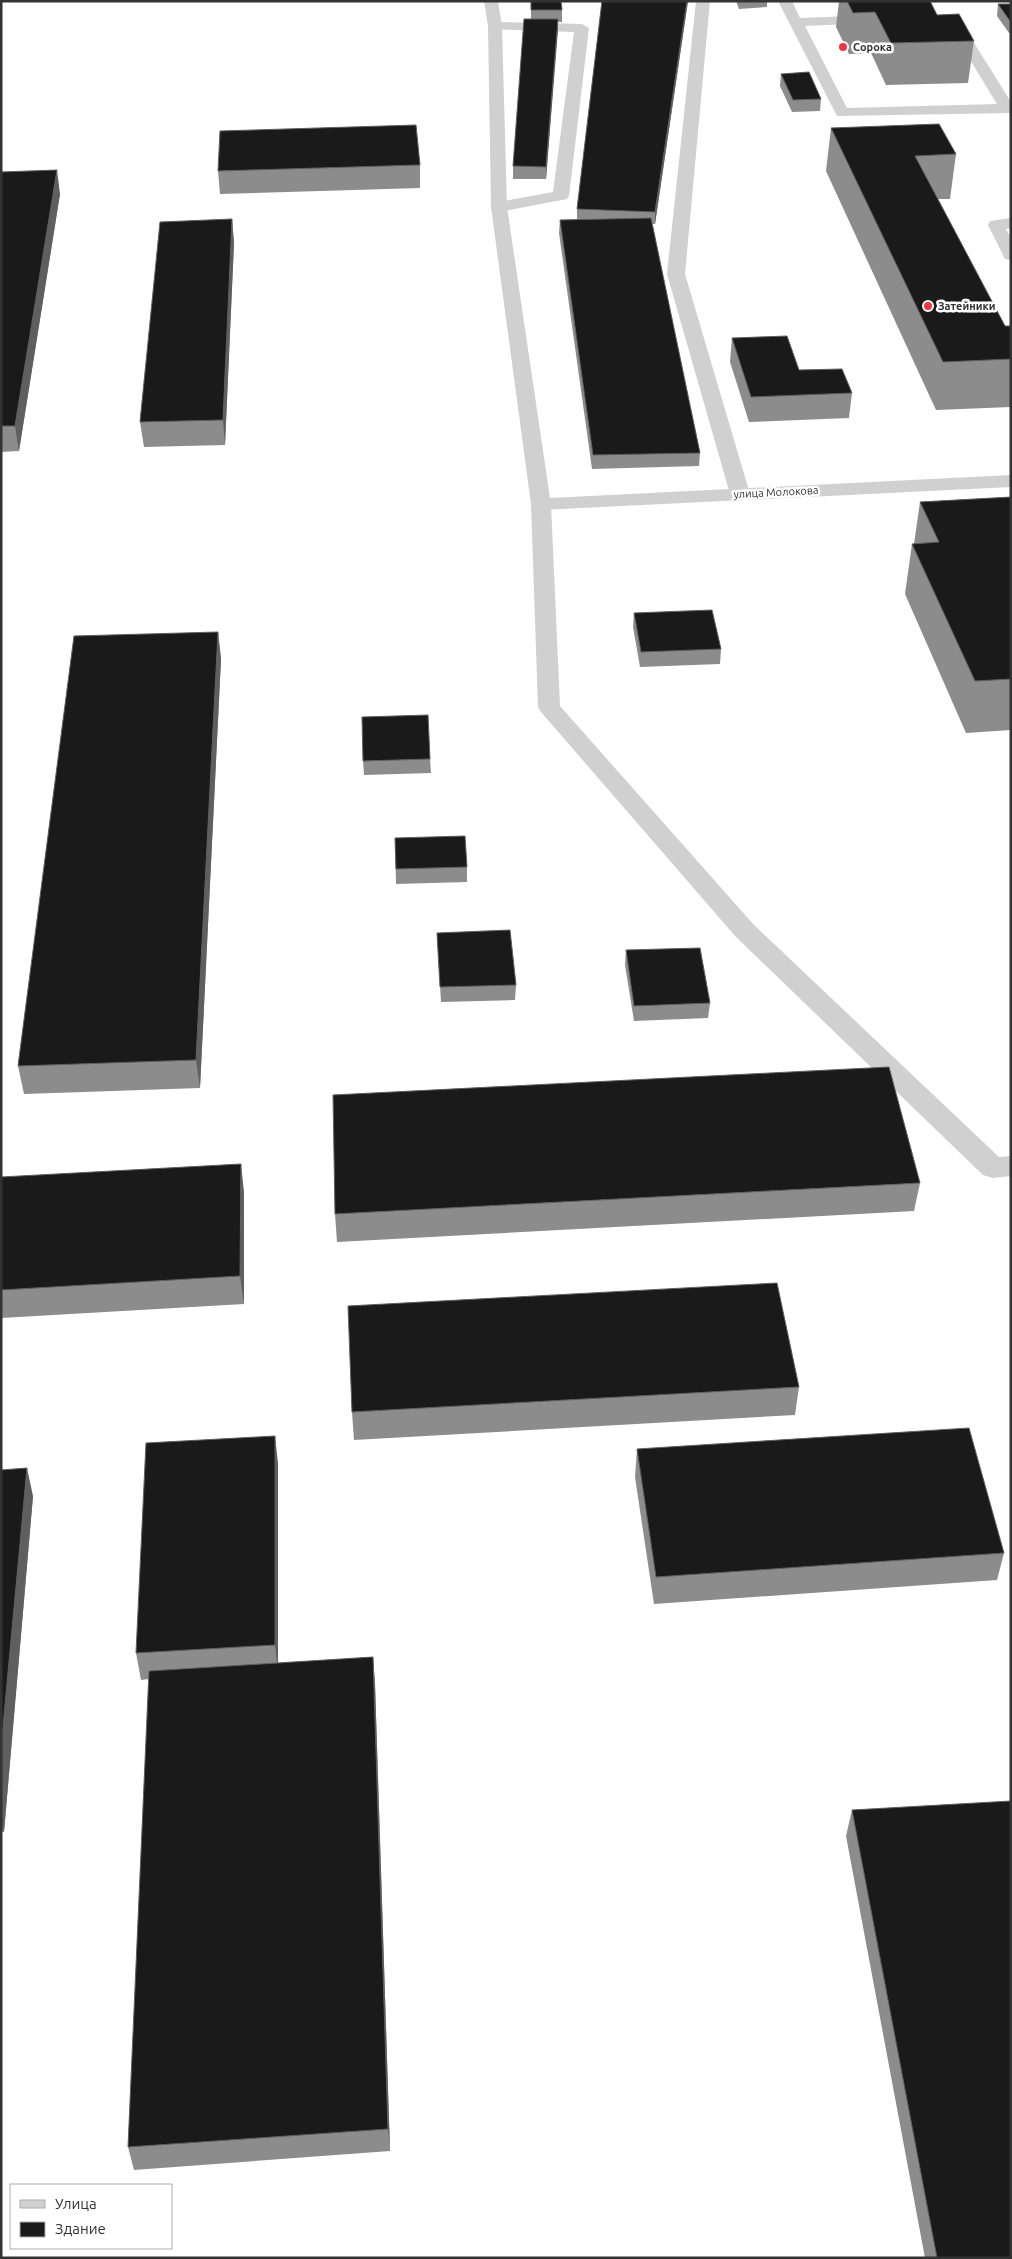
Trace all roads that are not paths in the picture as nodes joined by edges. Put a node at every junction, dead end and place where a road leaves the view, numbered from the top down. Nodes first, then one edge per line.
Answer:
1 (491, 1) edge
2 (703, 1) edge
3 (785, 1) edge
4 (941, 17) edge
5 (892, 18) edge
6 (795, 22) junction
7 (494, 26) junction
8 (1009, 108) edge
9 (499, 207) junction
10 (1011, 223) edge
11 (1011, 255) edge
12 (1011, 480) edge
13 (740, 494) junction
14 (541, 504) junction
15 (1011, 1166) edge

1 - 7 street
2 - 13 street
3 - 6 street
4 - 8 street
5 - 6 street
6 - 8 street
7 - 9 street
7 - 9 street
9 - 14 street
10 - 11 street
12 - 13 street, улица Молокова
13 - 14 street, улица Молокова
14 - 15 street

